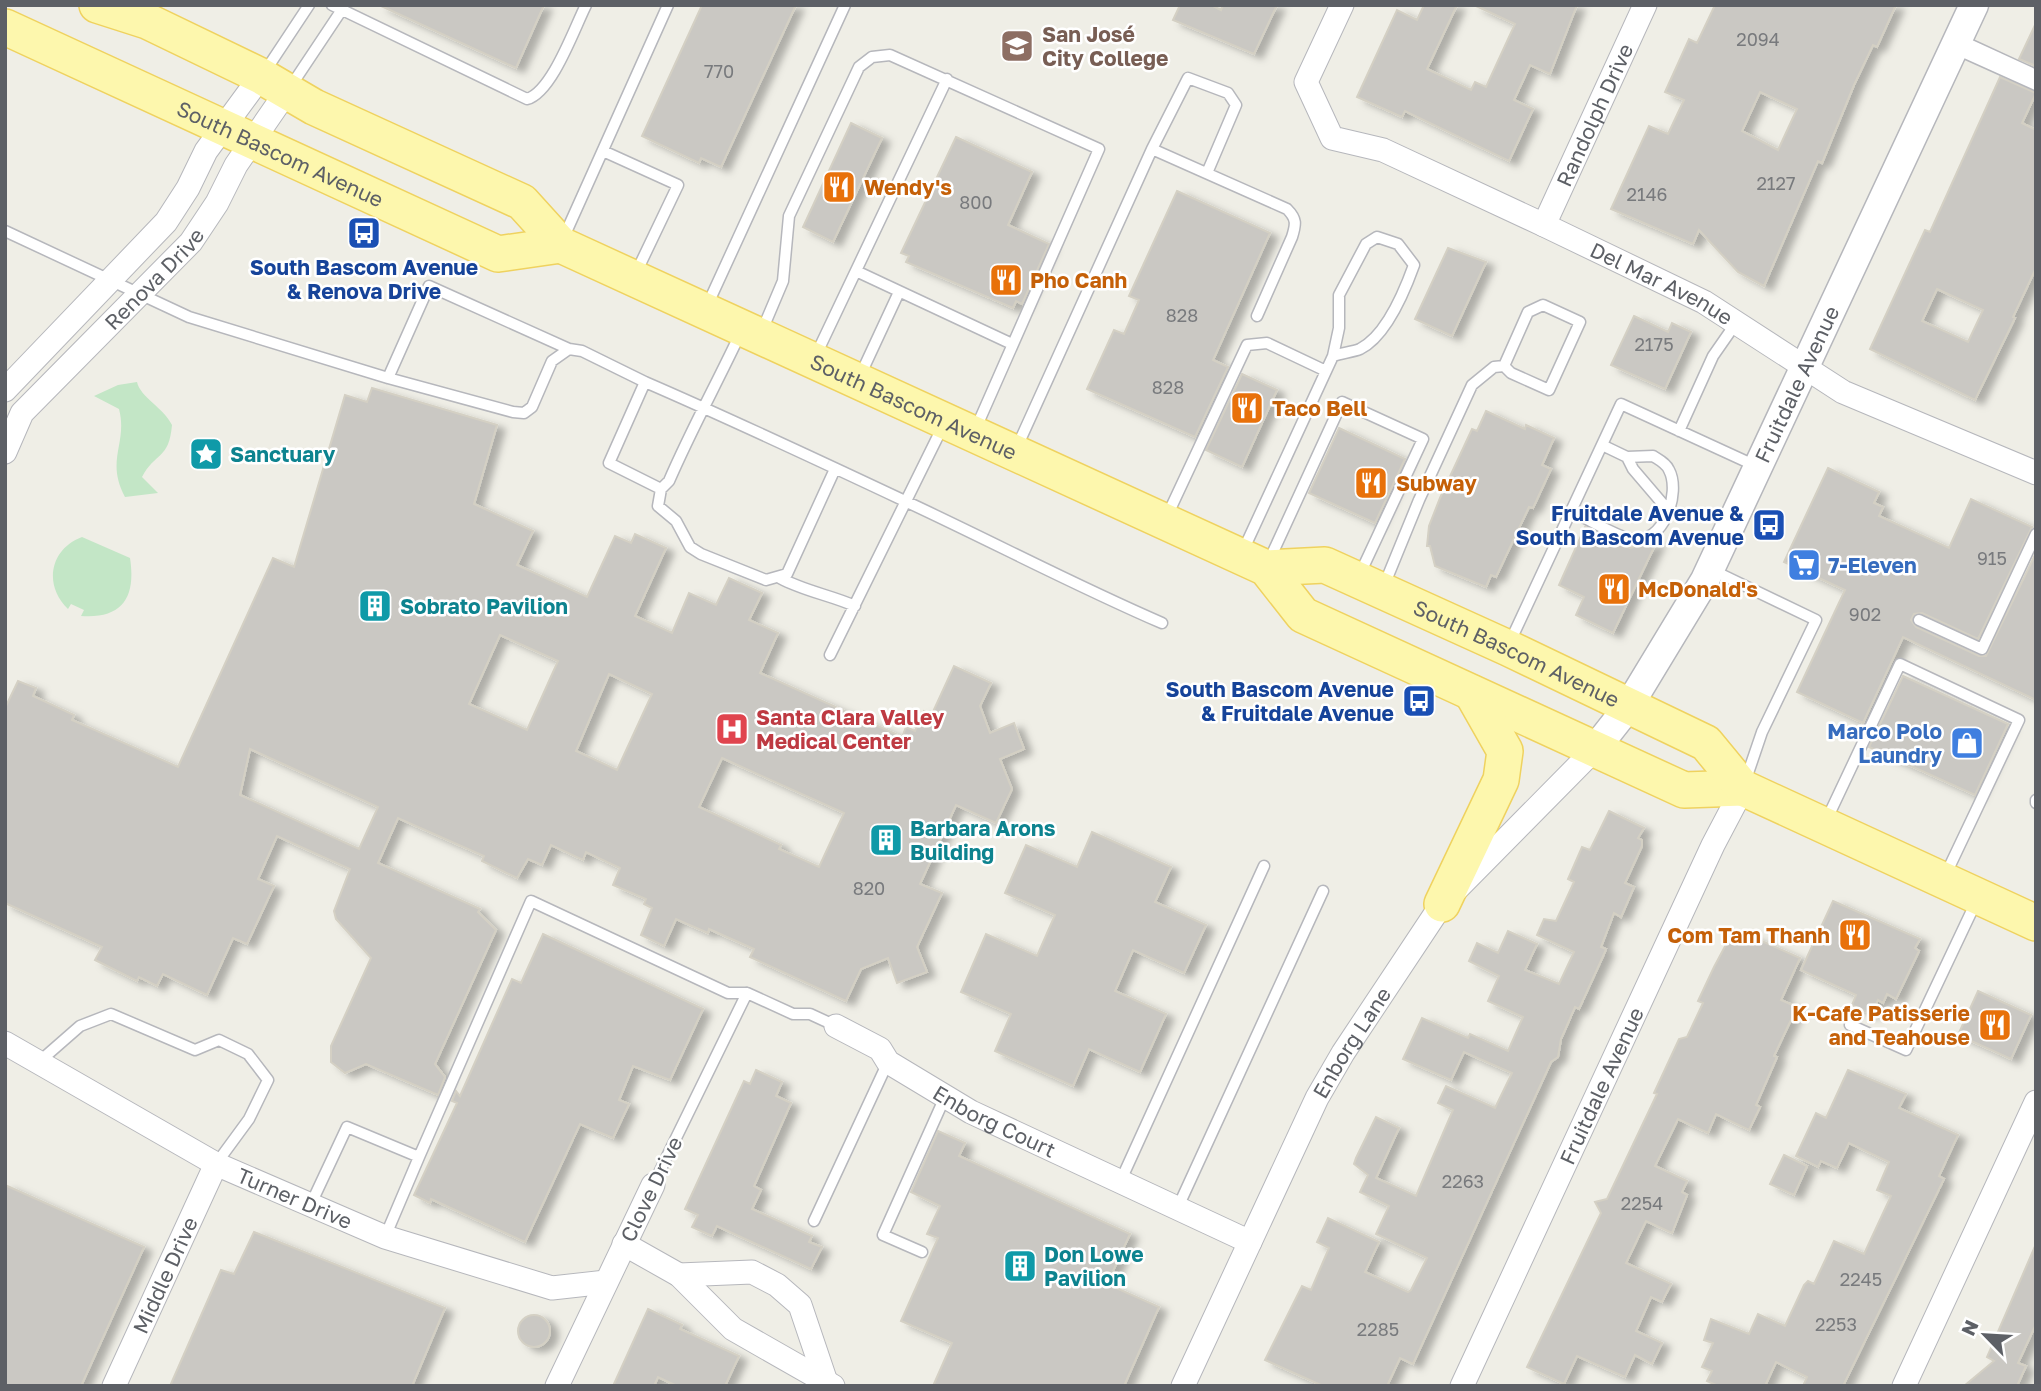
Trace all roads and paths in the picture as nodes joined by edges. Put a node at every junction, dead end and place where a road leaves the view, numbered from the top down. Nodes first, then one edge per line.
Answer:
1 (97, 5) edge
2 (309, 5) edge
3 (586, 5) edge
4 (668, 5) edge
5 (845, 5) edge
6 (1342, 5) edge
7 (1644, 5) edge
8 (1973, 5) edge
9 (336, 8) edge
10 (5, 27) edge
11 (1956, 43) junction
12 (2036, 75) edge
13 (947, 79) junction
14 (274, 84) junction
15 (2036, 85) edge
16 (237, 134) junction
17 (1152, 149) junction
18 (603, 151) junction
19 (1207, 173) junction
20 (1544, 225) junction
21 (5, 231) edge
22 (561, 245) junction
23 (856, 271) junction
24 (634, 278) junction
25 (112, 281) junction
26 (899, 292) junction
27 (141, 296) junction
28 (705, 310) junction
29 (1257, 316) dead end
30 (1736, 323) junction
31 (752, 332) junction
32 (1012, 344) junction
33 (569, 349) junction
34 (1333, 356) junction
35 (813, 360) junction
36 (1504, 366) junction
37 (1803, 366) junction
38 (1326, 371) junction
39 (388, 379) junction
40 (858, 381) junction
41 (645, 382) junction
42 (5, 390) edge
43 (702, 407) junction
44 (960, 427) junction
45 (1679, 431) junction
46 (1602, 445) junction
47 (5, 452) edge
48 (1015, 452) junction
49 (1627, 457) junction
50 (1759, 467) junction
51 (835, 469) junction
52 (2036, 473) edge
53 (661, 489) junction
54 (906, 501) junction
55 (1668, 510) junction
56 (1571, 511) junction
57 (1165, 520) junction
58 (2036, 534) edge
59 (1253, 562) junction
60 (1710, 569) junction
61 (780, 578) junction
62 (1370, 585) junction
63 (855, 606) junction
64 (1919, 621) dead end
65 (1162, 623) dead end
66 (1508, 648) junction
67 (830, 655) dead end
68 (1472, 693) junction
69 (1628, 707) junction
70 (1595, 750) junction
71 (1743, 788) junction
72 (1824, 827) junction
73 (1264, 866) dead end
74 (1943, 881) junction
75 (1322, 891) dead end
76 (1978, 896) junction
77 (1442, 904) junction
78 (2036, 923) edge
79 (747, 993) junction
80 (1850, 1025) dead end
81 (836, 1026) joint
82 (5, 1043) edge
83 (40, 1061) junction
84 (888, 1062) junction
85 (945, 1097) junction
86 (2036, 1102) edge
87 (419, 1157) junction
88 (216, 1164) junction
89 (1121, 1180) junction
90 (653, 1185) joint
91 (310, 1206) junction
92 (1178, 1207) junction
93 (814, 1221) dead end
94 (385, 1237) junction
95 (1251, 1242) junction
96 (624, 1244) junction
97 (922, 1252) dead end
98 (679, 1275) junction
99 (607, 1282) junction
100 (829, 1382) edge
101 (114, 1386) edge
102 (557, 1386) edge
103 (1183, 1386) edge
104 (1462, 1386) edge
105 (1904, 1386) edge

1 - 14 main road, South Bascom Avenue
2 - 14 lane
3 - 9 lane
4 - 18 lane
5 - 28 lane
6 - 20 street, Del Mar Avenue
7 - 20 street, Randolph Drive
8 - 11 street, Fruitdale Avenue
9 - 14 lane
10 - 16 main road, South Bascom Avenue
11 - 12 lane
11 - 15 lane
11 - 37 street, Fruitdale Avenue
13 - 23 lane
13 - 31 lane
13 - 32 lane
14 - 16 street, Renova Drive
14 - 16 street, Renova Drive
14 - 22 main road, South Bascom Avenue
16 - 22 main road, South Bascom Avenue
16 - 25 street, Renova Drive
16 - 27 street, Renova Drive
17 - 19 lane
17 - 19 lane
17 - 48 lane
18 - 22 lane
18 - 24 lane
19 - 29 lane
20 - 30 street, Del Mar Avenue
21 - 25 lane
22 - 24 main road, South Bascom Avenue
23 - 26 lane
23 - 35 lane
24 - 28 main road, South Bascom Avenue
25 - 27 lane
25 - 42 street, Renova Drive
26 - 32 lane
26 - 40 lane
27 - 39 lane
27 - 47 street, Renova Drive
28 - 31 main road, South Bascom Avenue
30 - 37 street, Del Mar Avenue
30 - 45 lane
31 - 35 main road, South Bascom Avenue
31 - 43 lane
32 - 44 lane
33 - 39 lane
33 - 39 lane
33 - 41 lane
34 - 34 lane
34 - 38 lane
35 - 40 main road, South Bascom Avenue
36 - 36 lane
36 - 62 lane
37 - 50 street, Fruitdale Avenue
37 - 52 street, Del Mar Avenue
38 - 57 lane
38 - 59 lane
40 - 44 main road, South Bascom Avenue
41 - 43 lane
41 - 53 lane
43 - 51 lane
43 - 53 lane
44 - 48 main road, South Bascom Avenue
44 - 54 lane
45 - 46 lane
45 - 50 lane
46 - 49 lane
46 - 56 lane
48 - 57 main road, South Bascom Avenue
49 - 55 lane
49 - 55 lane
50 - 60 street, Fruitdale Avenue
51 - 54 lane
51 - 61 lane
53 - 61 lane
54 - 63 lane
54 - 65 lane
55 - 56 lane
56 - 66 lane
57 - 59 main road, South Bascom Avenue
58 - 64 lane
59 - 62 main road, South Bascom Avenue
59 - 62 lane
59 - 68 main road, South Bascom Avenue
60 - 69 street, Fruitdale Avenue
60 - 71 lane
61 - 63 lane
62 - 66 main road, South Bascom Avenue
63 - 67 lane
66 - 69 main road, South Bascom Avenue
68 - 70 main road, South Bascom Avenue
68 - 77 main road
69 - 70 street, Fruitdale Avenue
69 - 71 main road, South Bascom Avenue
70 - 71 main road, South Bascom Avenue
70 - 77 street, Enborg Lane
71 - 72 main road, South Bascom Avenue
71 - 104 street, Fruitdale Avenue
72 - 74 main road, South Bascom Avenue
72 - 74 lane
73 - 89 lane
74 - 76 main road, South Bascom Avenue
75 - 92 lane
76 - 78 main road, South Bascom Avenue
76 - 80 lane
77 - 95 street, Enborg Lane
79 - 81 lane, Enborg Court
79 - 87 lane, Enborg Court
79 - 90 lane, Clove Drive
81 - 84 street, Enborg Court
82 - 83 street, Turner Drive
83 - 88 street, Turner Drive
83 - 88 lane
84 - 85 street, Enborg Court
84 - 93 lane
85 - 89 street, Enborg Court
85 - 97 lane
86 - 105 street
87 - 91 lane
87 - 94 lane
88 - 91 street, Turner Drive
88 - 101 street, Middle Drive
89 - 92 street, Enborg Court
90 - 96 street, Clove Drive
91 - 94 street, Turner Drive
92 - 95 street, Enborg Court
94 - 99 street, Turner Drive
95 - 103 street, Enborg Lane
96 - 98 street
96 - 99 street, Clove Drive
98 - 100 street
98 - 100 street
99 - 102 street, Clove Drive

